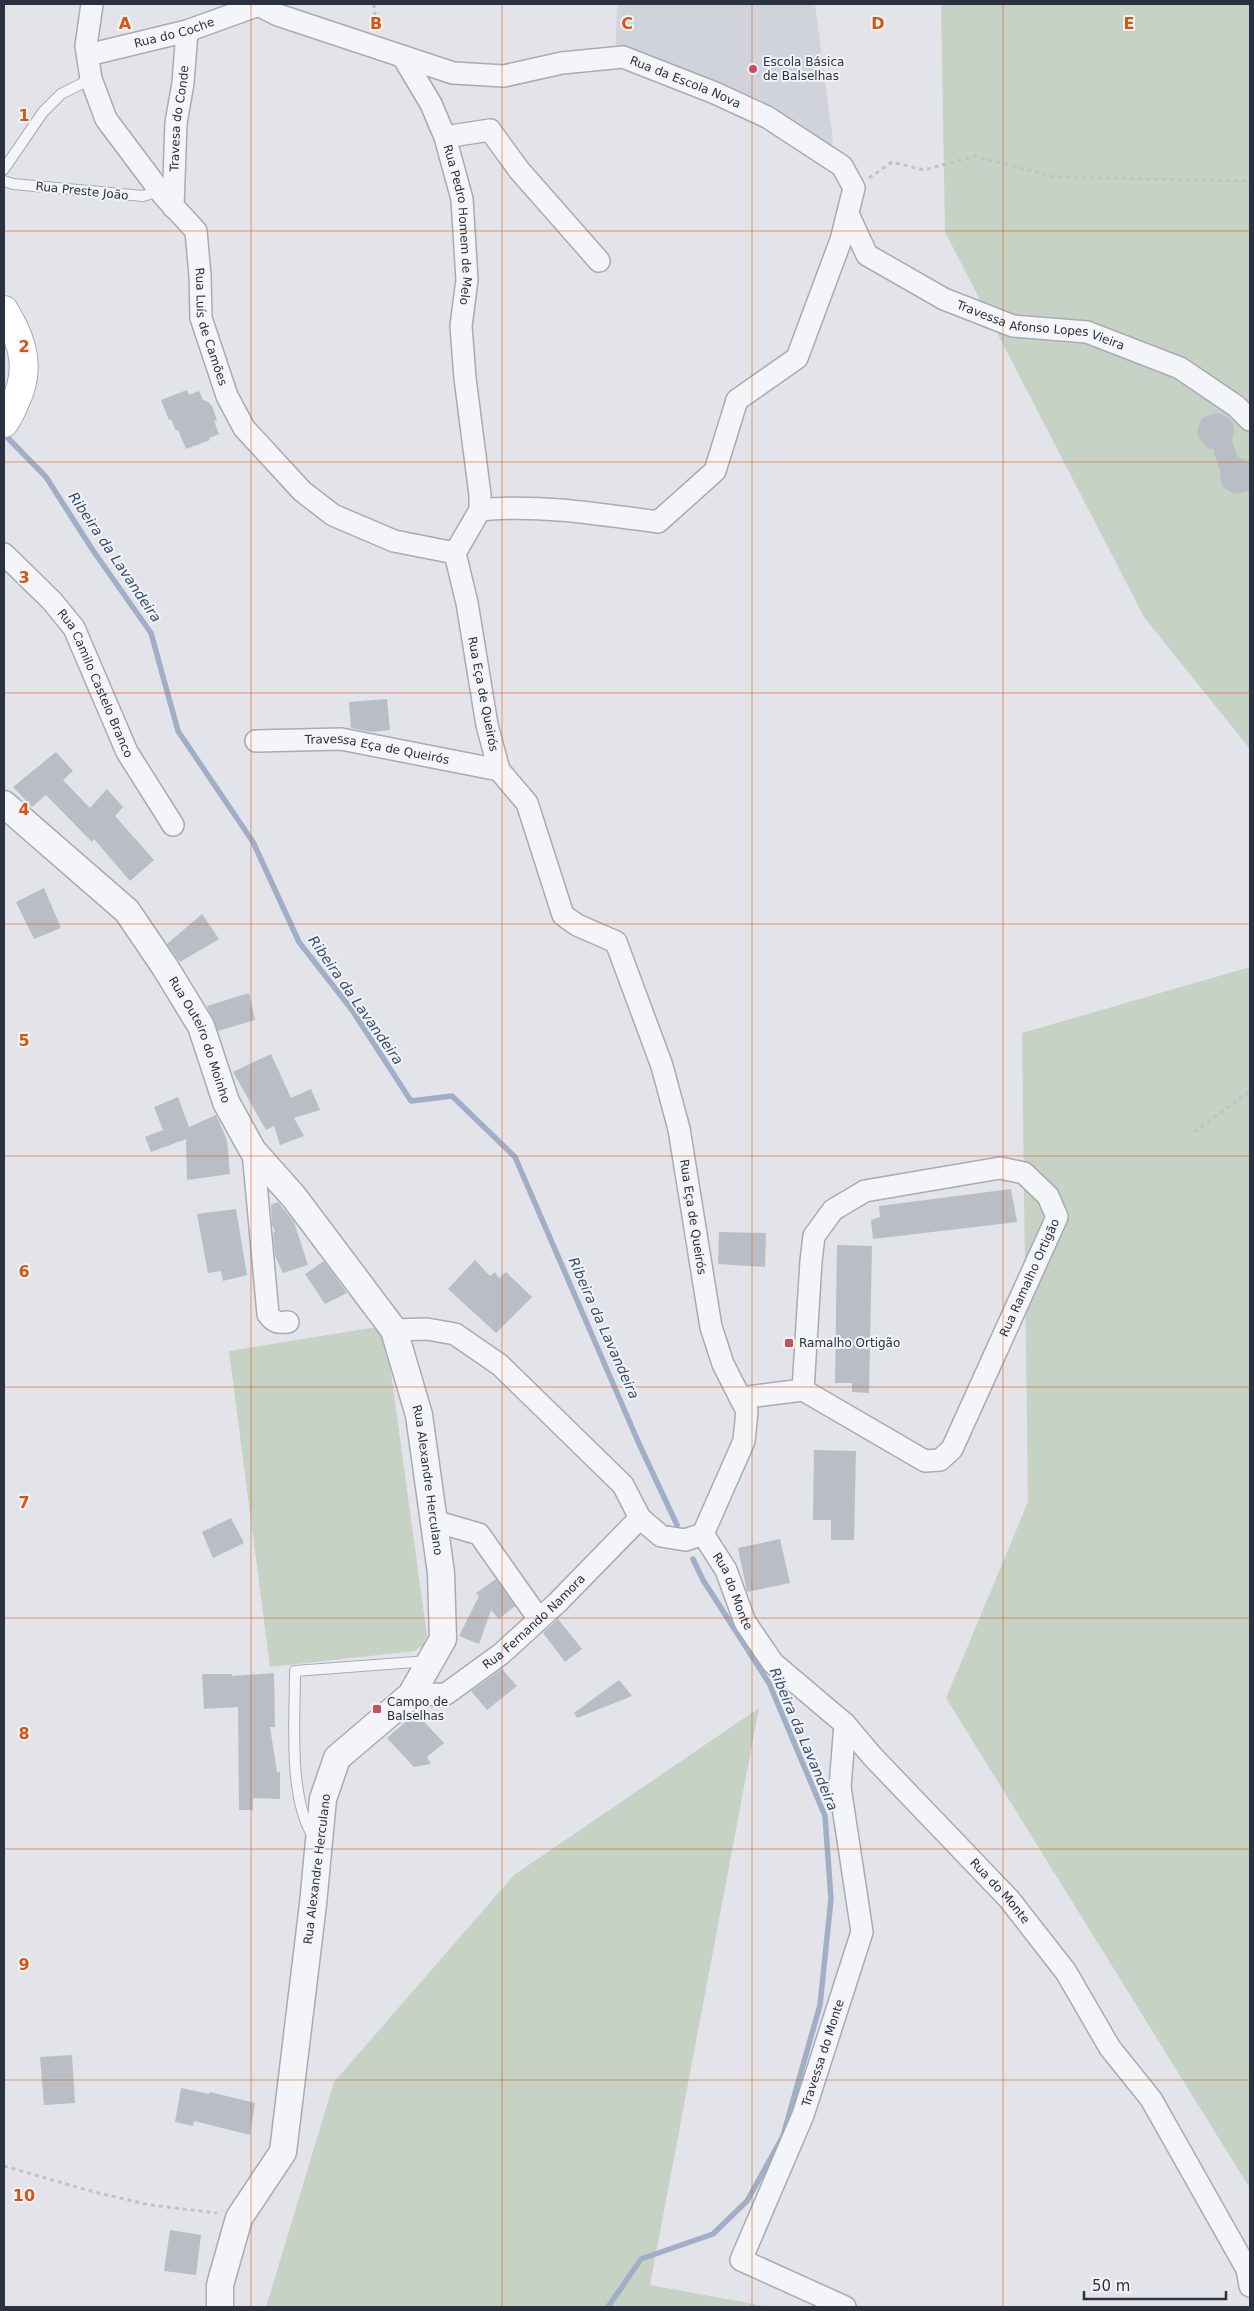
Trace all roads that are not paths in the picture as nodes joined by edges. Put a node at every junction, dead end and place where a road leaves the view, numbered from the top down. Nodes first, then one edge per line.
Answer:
1 (92, 4) edge
2 (258, 4) edge
3 (187, 31) junction
4 (88, 55) junction
5 (403, 57) junction
6 (91, 79) junction
7 (445, 137) junction
8 (4, 169) edge
9 (4, 181) edge
10 (167, 199) junction
11 (848, 214) junction
12 (599, 261) dead end
13 (4, 310) edge
14 (1250, 420) edge
15 (5, 421) edge
16 (480, 510) junction
17 (455, 553) junction
18 (4, 554) edge
19 (256, 741) dead end
20 (499, 770) junction
21 (4, 804) edge
22 (173, 825) dead end
23 (253, 1151) junction
24 (288, 1322) dead end
25 (394, 1330) junction
26 (803, 1390) junction
27 (740, 1398) junction
28 (640, 1518) junction
29 (434, 1521) junction
30 (703, 1534) junction
31 (539, 1619) junction
32 (432, 1660) junction
33 (411, 1696) junction
34 (845, 1724) junction
35 (319, 1844) junction
36 (1250, 2286) edge
37 (220, 2307) edge
38 (845, 2307) edge

1 - 4 street, Rua Luís de Camões
2 - 3 street, Rua do Coche
2 - 5 street
3 - 4 street, Rua do Coche
3 - 10 street, Travesa do Conde
4 - 6 street, Rua Luís de Camões
5 - 7 street, Rua Pedro Homem de Melo
5 - 11 street, Rua da Escola Nova
6 - 8 lane
6 - 10 street, Rua Luís de Camões
7 - 12 street
7 - 16 street, Rua Pedro Homem de Melo
9 - 10 lane, Rua Preste João
10 - 17 street, Rua Luís de Camões
11 - 14 street, Travessa Afonso Lopes Vieira
11 - 16 street
13 - 15 main road
16 - 17 street
17 - 20 street, Rua Eça de Queirós
18 - 22 street, Rua Camilo Castelo Branco
19 - 20 street, Travessa Eça de Queirós
20 - 27 street, Rua Eça de Queirós
21 - 23 street, Rua Outeiro do Moinho
23 - 24 street, Rua Outeiro do Moinho
23 - 25 street, Rua Alexandre Herculano
25 - 28 street
25 - 29 street, Rua Alexandre Herculano
26 - 26 street, Rua Ramalho Ortigão
26 - 27 street
27 - 30 street, Rua Eça de Queirós
28 - 30 street
28 - 31 street, Rua Fernando Namora
29 - 31 street
29 - 32 street, Rua Alexandre Herculano
30 - 34 street, Rua do Monte
31 - 33 street, Rua Fernando Namora
32 - 33 street, Rua Alexandre Herculano
32 - 35 lane
33 - 35 street, Rua Alexandre Herculano
34 - 36 street, Rua do Monte
34 - 38 street, Travessa do Monte
35 - 37 street, Rua Alexandre Herculano

